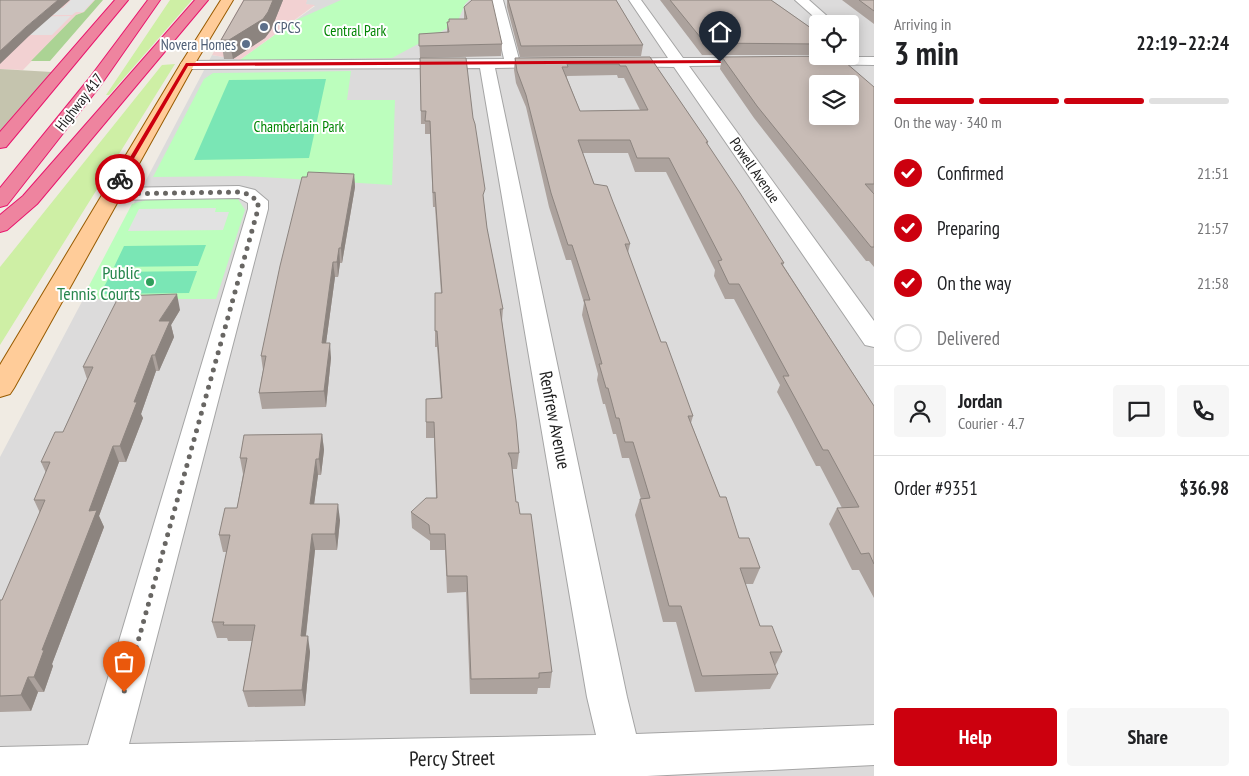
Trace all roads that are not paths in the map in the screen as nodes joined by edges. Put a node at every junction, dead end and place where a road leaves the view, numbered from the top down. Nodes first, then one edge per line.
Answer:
1 (122, 0) edge
2 (154, 0) edge
3 (202, 0) edge
4 (227, 0) edge
5 (497, 0) edge
6 (635, 0) edge
7 (801, 0) edge
8 (819, 15) edge
9 (861, 48) dead end
10 (874, 60) edge
11 (768, 61) edge
12 (787, 61) edge
13 (680, 62) junction
14 (570, 63) edge
15 (597, 63) edge
16 (186, 64) junction
17 (500, 64) junction
18 (0, 143) edge
19 (111, 194) junction
20 (0, 201) edge
21 (0, 226) edge
22 (874, 340) edge
23 (0, 388) edge
24 (874, 745) edge
25 (623, 766) edge
26 (0, 768) edge
27 (100, 770) edge

1 - 18 highway
2 - 20 highway, Highway 417
3 - 21 highway
4 - 16 main road
5 - 17 street, Renfrew Avenue
6 - 13 street, Powell Avenue
7 - 8 street
9 - 10 street
10 - 12 street
11 - 13 street
13 - 15 street
13 - 22 street, Powell Avenue
14 - 17 street
16 - 17 street
16 - 19 main road
17 - 25 street, Renfrew Avenue
19 - 23 main road
19 - 27 street
24 - 25 street, Percy Street
25 - 27 street, Percy Street
26 - 27 street, Percy Street

